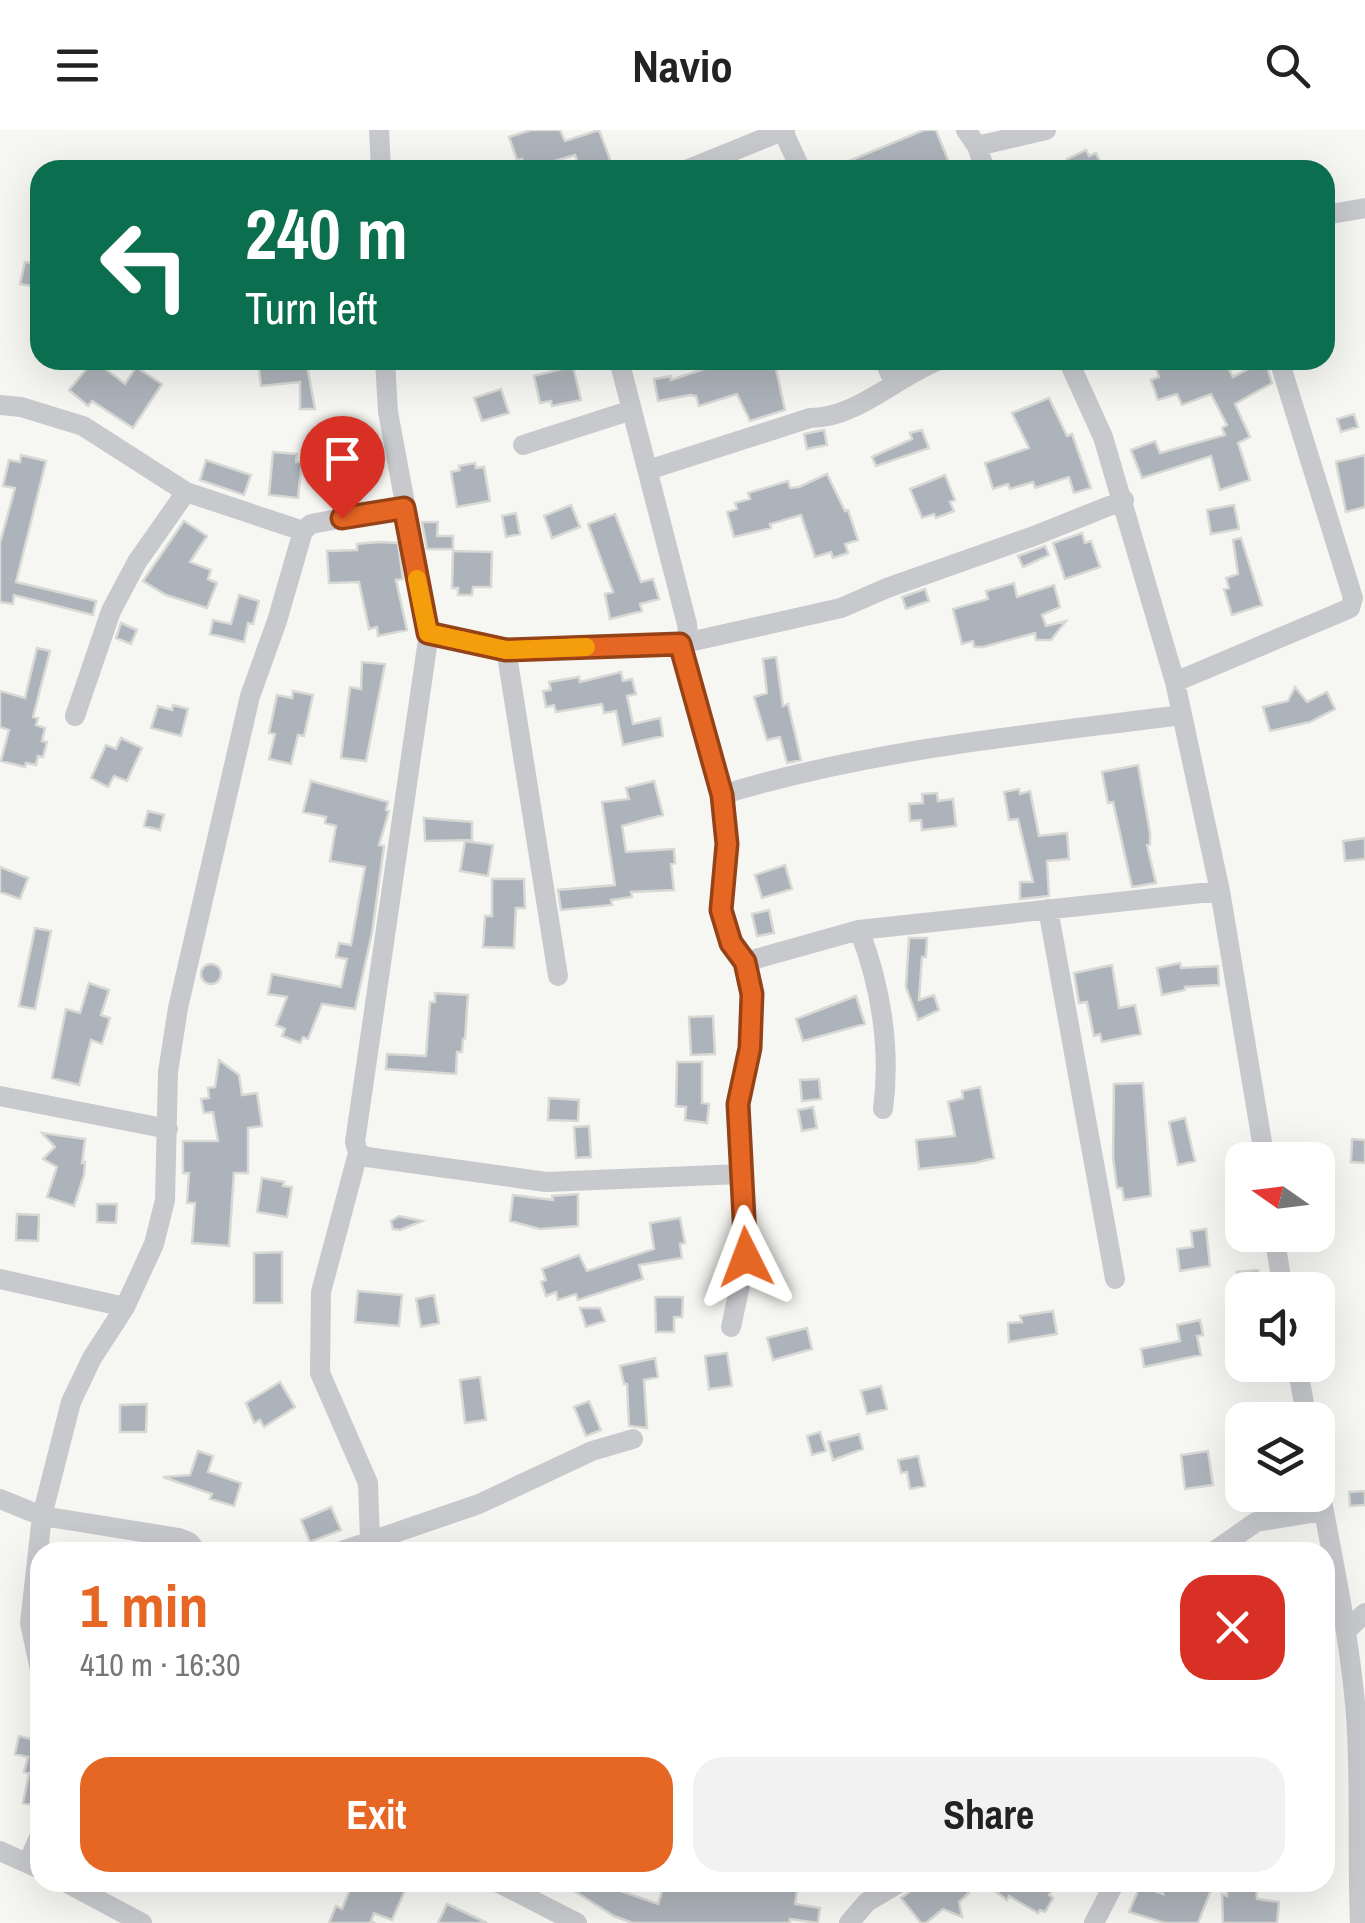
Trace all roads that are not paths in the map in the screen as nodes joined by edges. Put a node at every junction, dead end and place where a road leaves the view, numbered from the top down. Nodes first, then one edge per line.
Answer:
1 (379, 130) edge
2 (784, 130) edge
3 (1046, 130) edge
4 (971, 138) edge
5 (381, 160) edge
6 (710, 160) edge
7 (797, 160) edge
8 (1365, 208) edge
9 (1335, 213) edge
10 (386, 370) edge
11 (622, 370) edge
12 (889, 370) edge
13 (919, 370) edge
14 (1073, 370) edge
15 (1282, 370) edge
16 (894, 382) junction
17 (0, 405) edge
18 (632, 410) junction
19 (523, 445) dead end
20 (648, 470) junction
21 (186, 492) junction
22 (1124, 500) junction
23 (404, 508) junction
24 (303, 532) junction
25 (428, 633) junction
26 (684, 643) junction
27 (506, 650) junction
28 (1175, 682) junction
29 (1182, 715) junction
30 (75, 716) dead end
31 (722, 795) junction
32 (1220, 891) junction
33 (1048, 910) junction
34 (859, 930) junction
35 (745, 962) junction
36 (558, 976) dead end
37 (0, 1096) edge
38 (884, 1109) dead end
39 (168, 1129) junction
40 (1262, 1142) edge
41 (358, 1153) junction
42 (741, 1174) junction
43 (0, 1279) edge
44 (1115, 1279) dead end
45 (125, 1307) junction
46 (731, 1327) dead end
47 (633, 1440) dead end
48 (0, 1499) edge
49 (1317, 1512) edge
50 (1323, 1512) edge
51 (42, 1516) junction
52 (370, 1540) junction
53 (39, 1542) edge
54 (189, 1542) edge
55 (365, 1542) edge
56 (1227, 1542) edge
57 (1329, 1542) edge
58 (1335, 1572) edge
59 (1342, 1608) junction
60 (1365, 1611) edge
61 (1346, 1631) junction
62 (1362, 1782) edge
63 (0, 1851) edge
64 (30, 1864) edge
65 (84, 1892) edge
66 (517, 1892) edge
67 (884, 1892) edge
68 (1110, 1892) edge
69 (142, 1923) edge
70 (577, 1923) edge
71 (849, 1923) edge
72 (1094, 1923) edge
73 (1360, 1923) edge

1 - 5 street
2 - 6 street
2 - 7 street
3 - 4 street
8 - 9 street
10 - 23 street
11 - 18 street
12 - 16 street
13 - 16 street
14 - 22 street
15 - 28 street
16 - 20 street
17 - 21 street
18 - 19 street
18 - 20 street
20 - 26 street
21 - 24 street
21 - 30 street
22 - 26 street
22 - 28 street
23 - 24 street
23 - 25 street
24 - 39 street
25 - 27 street
25 - 41 street
26 - 27 street
26 - 31 street
27 - 36 street
28 - 29 street
29 - 31 street
29 - 32 street
31 - 35 street
32 - 33 street
32 - 40 street
33 - 34 street
33 - 44 street
34 - 35 street
34 - 38 street
35 - 42 street
37 - 39 street
39 - 45 street
41 - 42 street
41 - 52 street
42 - 46 street
43 - 45 street
45 - 51 street
47 - 52 street
48 - 51 street
49 - 56 street
50 - 57 street
51 - 53 street
51 - 54 street
52 - 55 street
58 - 59 street
59 - 60 street
59 - 61 street
60 - 61 street
61 - 62 street
62 - 73 street
63 - 64 street
65 - 69 street
66 - 70 street
67 - 71 street
68 - 72 street

